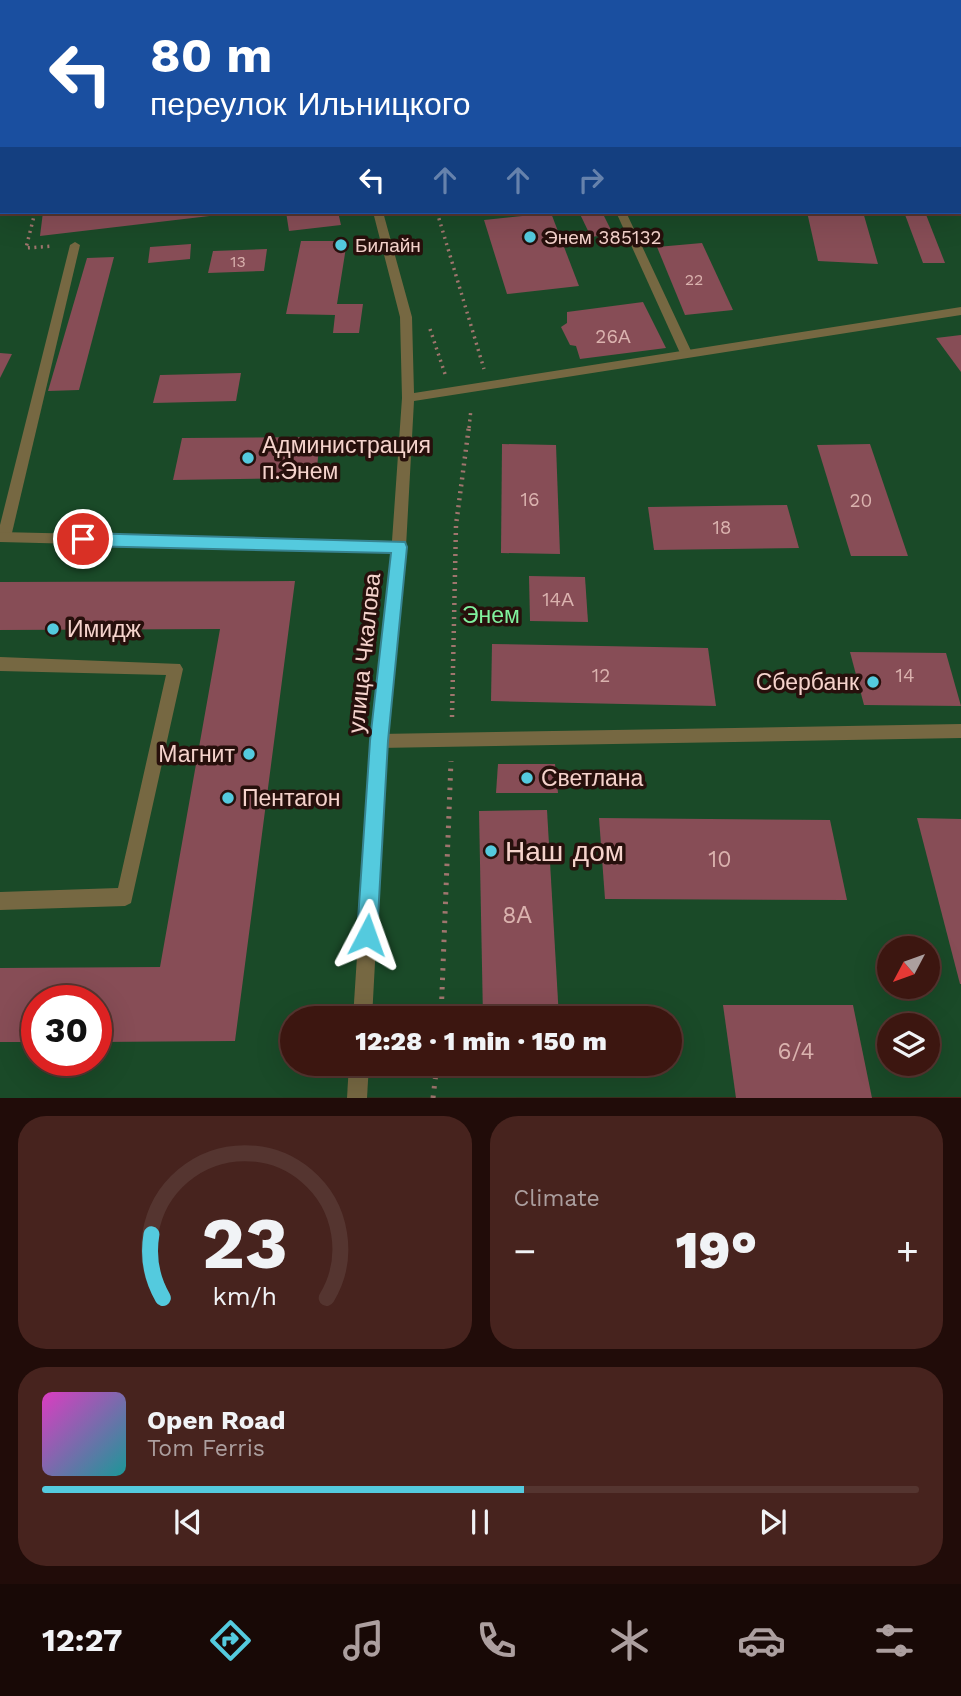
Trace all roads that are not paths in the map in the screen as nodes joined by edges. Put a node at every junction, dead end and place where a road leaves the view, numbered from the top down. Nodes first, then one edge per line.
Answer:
1 (379, 214) edge
2 (622, 214) edge
3 (75, 245) road end
4 (961, 311) edge
5 (686, 353) junction
6 (408, 398) junction
7 (2, 537) edge
8 (399, 547) junction
9 (0, 664) edge
10 (961, 731) edge
11 (379, 741) junction
12 (0, 901) edge
13 (363, 1006) edge
14 (358, 1076) edge
15 (357, 1097) edge

1 - 6 street, улица Чкалова
2 - 5 street
3 - 7 street
4 - 5 street
5 - 6 street
6 - 8 street, улица Чкалова
7 - 8 street
8 - 11 street, улица Чкалова
9 - 12 street
10 - 11 street
11 - 13 street, улица Чкалова
14 - 15 street

